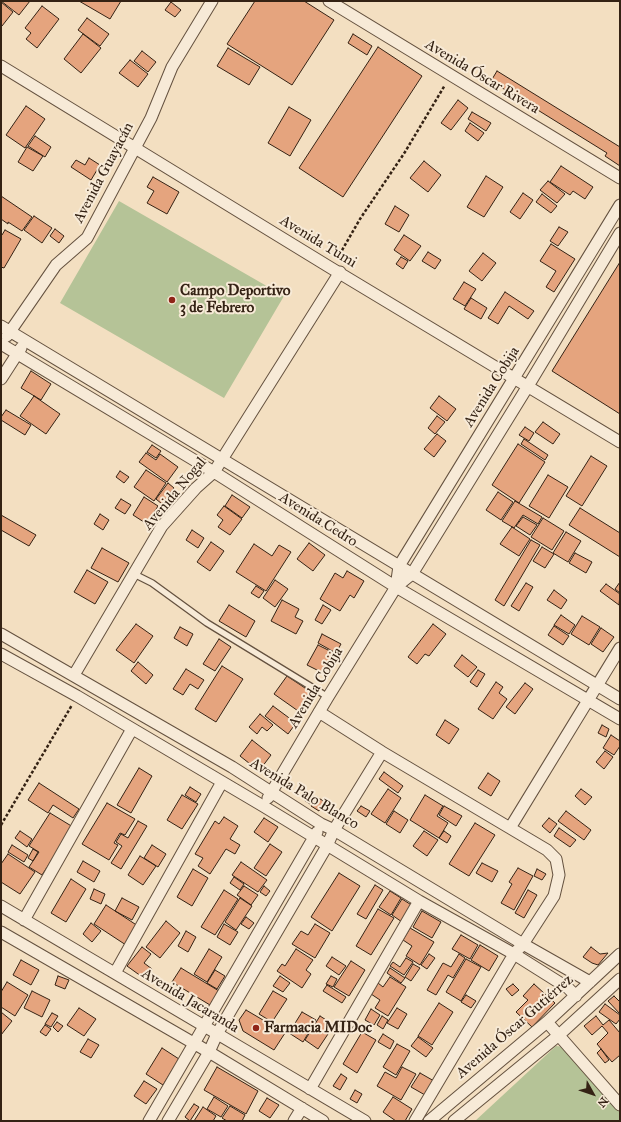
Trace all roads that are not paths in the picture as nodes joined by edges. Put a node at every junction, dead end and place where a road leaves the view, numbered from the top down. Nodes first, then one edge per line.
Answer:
1 (212, 1) edge
2 (329, 1) edge
3 (1, 66) edge
4 (135, 147) junction
5 (620, 178) edge
6 (620, 206) edge
7 (620, 233) edge
8 (335, 270) junction
9 (6, 328) edge
10 (26, 340) junction
11 (2, 344) edge
12 (17, 354) junction
13 (515, 378) junction
14 (1, 379) edge
15 (528, 386) junction
16 (620, 442) edge
17 (223, 459) junction
18 (214, 472) junction
19 (399, 566) junction
20 (134, 574) junction
21 (412, 574) junction
22 (396, 587) junction
23 (1, 634) edge
24 (620, 648) edge
25 (1, 654) edge
26 (74, 675) junction
27 (597, 685) junction
28 (328, 697) junction
29 (620, 699) edge
30 (588, 700) junction
31 (319, 712) junction
32 (620, 719) edge
33 (132, 729) junction
34 (382, 752) junction
35 (222, 782) junction
36 (271, 793) junction
37 (263, 806) junction
38 (321, 824) junction
39 (510, 828) junction
40 (334, 830) junction
41 (314, 838) junction
42 (327, 846) junction
43 (419, 901) junction
44 (1, 906) edge
45 (24, 920) junction
46 (1, 932) edge
47 (523, 944) junction
48 (514, 954) junction
49 (620, 954) edge
50 (115, 973) junction
51 (620, 979) edge
52 (590, 982) junction
53 (576, 996) junction
54 (547, 1022) junction
55 (204, 1026) junction
56 (217, 1034) junction
57 (559, 1035) junction
58 (194, 1043) junction
59 (209, 1052) junction
60 (310, 1089) junction
61 (620, 1105) edge
62 (302, 1108) junction
63 (149, 1121) edge
64 (168, 1121) edge
65 (294, 1121) edge
66 (323, 1121) edge
67 (365, 1121) edge
68 (415, 1121) edge
69 (429, 1121) edge
70 (454, 1121) edge

1 - 4 street, Avenida Guayacán
2 - 5 street, Avenida Óscar Rivera
3 - 4 street, Avenida Tumi
4 - 8 street, Avenida Tumi
4 - 9 street, Avenida Guayacán
6 - 13 street, Avenida Cobija
7 - 15 street, Avenida Cobija
8 - 13 street, Avenida Tumi
8 - 17 street, Avenida Nogal
9 - 10 street, Avenida Cedro
9 - 11 street, Avenida Guayacán
10 - 12 street
10 - 17 street, Avenida Cedro
11 - 12 street, Avenida Cedro
12 - 14 street
12 - 18 street, Avenida Cedro
13 - 15 street, Avenida Tumi
13 - 19 street, Avenida Cobija
15 - 16 street, Avenida Tumi
15 - 21 street, Avenida Cobija
17 - 18 street, Avenida Nogal
17 - 19 street, Avenida Cedro
18 - 20 street, Avenida Nogal
18 - 22 street, Avenida Cedro
19 - 21 street, Avenida Cedro
19 - 22 street, Avenida Cobija
20 - 26 street, Avenida Nogal
20 - 28 lane
21 - 22 street, Avenida Cobija
21 - 27 street, Avenida Cedro
22 - 28 street, Avenida Cobija
22 - 30 street, Avenida Cedro
23 - 26 street, Avenida Palo Blanco
24 - 27 street
25 - 33 street, Avenida Palo Blanco
26 - 36 street, Avenida Palo Blanco
27 - 29 street, Avenida Cedro
27 - 30 street
28 - 31 street, Avenida Cobija
30 - 32 street, Avenida Cedro
30 - 39 street
31 - 34 street
31 - 36 street, Avenida Cobija
33 - 35 street, Avenida Palo Blanco
33 - 45 street
34 - 39 street
34 - 40 street
35 - 37 street, Avenida Palo Blanco
35 - 50 street
36 - 37 street, Avenida Cobija
36 - 38 street, Avenida Palo Blanco
37 - 41 street, Avenida Palo Blanco
38 - 40 street, Avenida Palo Blanco
38 - 41 street
39 - 47 street
40 - 42 street
40 - 47 street, Avenida Palo Blanco
41 - 42 street, Avenida Palo Blanco
41 - 55 street
42 - 43 street, Avenida Palo Blanco
42 - 56 street
43 - 48 street, Avenida Palo Blanco
43 - 60 street
44 - 45 street, Avenida Jacaranda
45 - 50 street, Avenida Jacaranda
46 - 58 street
47 - 48 street
47 - 52 street, Avenida Palo Blanco
48 - 53 street, Avenida Palo Blanco
48 - 68 street
49 - 52 street, Avenida Óscar Gutiérrez
50 - 55 street, Avenida Jacaranda
51 - 57 street
52 - 53 street, Avenida Óscar Gutiérrez
53 - 54 street, Avenida Óscar Gutiérrez
54 - 57 street
54 - 69 street, Avenida Óscar Gutiérrez
55 - 56 street, Avenida Jacaranda
55 - 58 street
56 - 59 street
56 - 60 street, Avenida Jacaranda
57 - 61 street
57 - 70 street
58 - 59 street
58 - 63 street
59 - 62 street
59 - 64 street
60 - 67 street, Avenida Jacaranda
62 - 65 street
62 - 66 street

